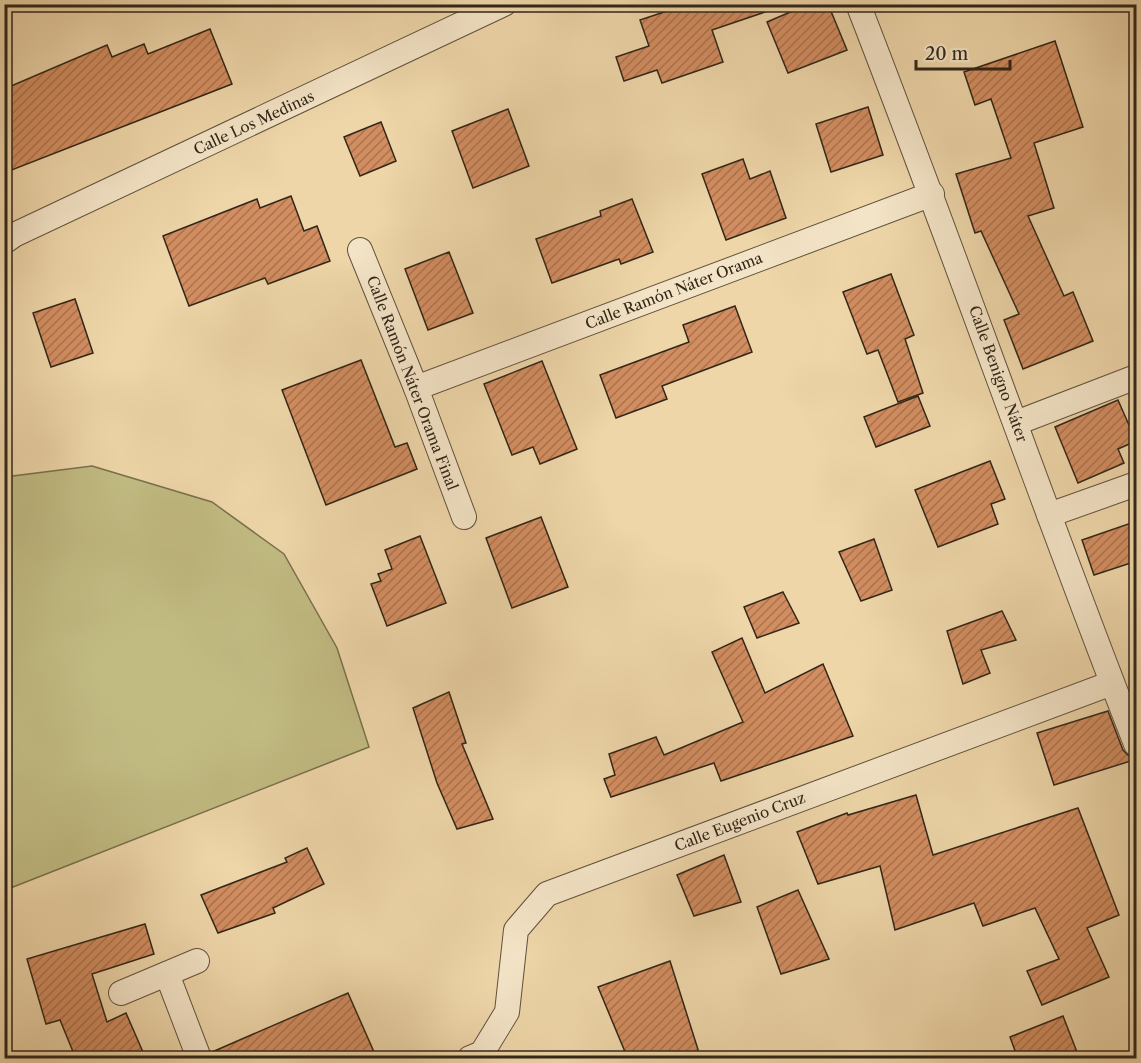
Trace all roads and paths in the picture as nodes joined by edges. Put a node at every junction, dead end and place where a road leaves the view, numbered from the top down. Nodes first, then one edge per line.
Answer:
1 (504, 4) edge
2 (858, 4) edge
3 (932, 194) junction
4 (4, 242) edge
5 (360, 250) dead end
6 (1137, 377) edge
7 (416, 388) junction
8 (1016, 423) junction
9 (1137, 484) edge
10 (1050, 514) junction
11 (464, 517) dead end
12 (1112, 683) junction
13 (1137, 744) edge
14 (197, 961) dead end
15 (167, 974) junction
16 (121, 993) dead end
17 (199, 1059) edge
18 (470, 1059) edge

1 - 4 street, Calle Los Medinas
2 - 3 street, Calle Benigno Náter
3 - 7 street, Calle Ramón Náter Orama
3 - 8 street, Calle Benigno Náter
5 - 7 street, Calle Ramón Náter Orama Final
6 - 8 street
7 - 11 street, Calle Ramón Náter Orama Final
8 - 10 street, Calle Benigno Náter
9 - 10 street
10 - 12 street, Calle Benigno Náter
12 - 13 street, Calle Benigno Náter
12 - 18 street, Calle Eugenio Cruz
14 - 15 street
15 - 16 street
15 - 17 street

